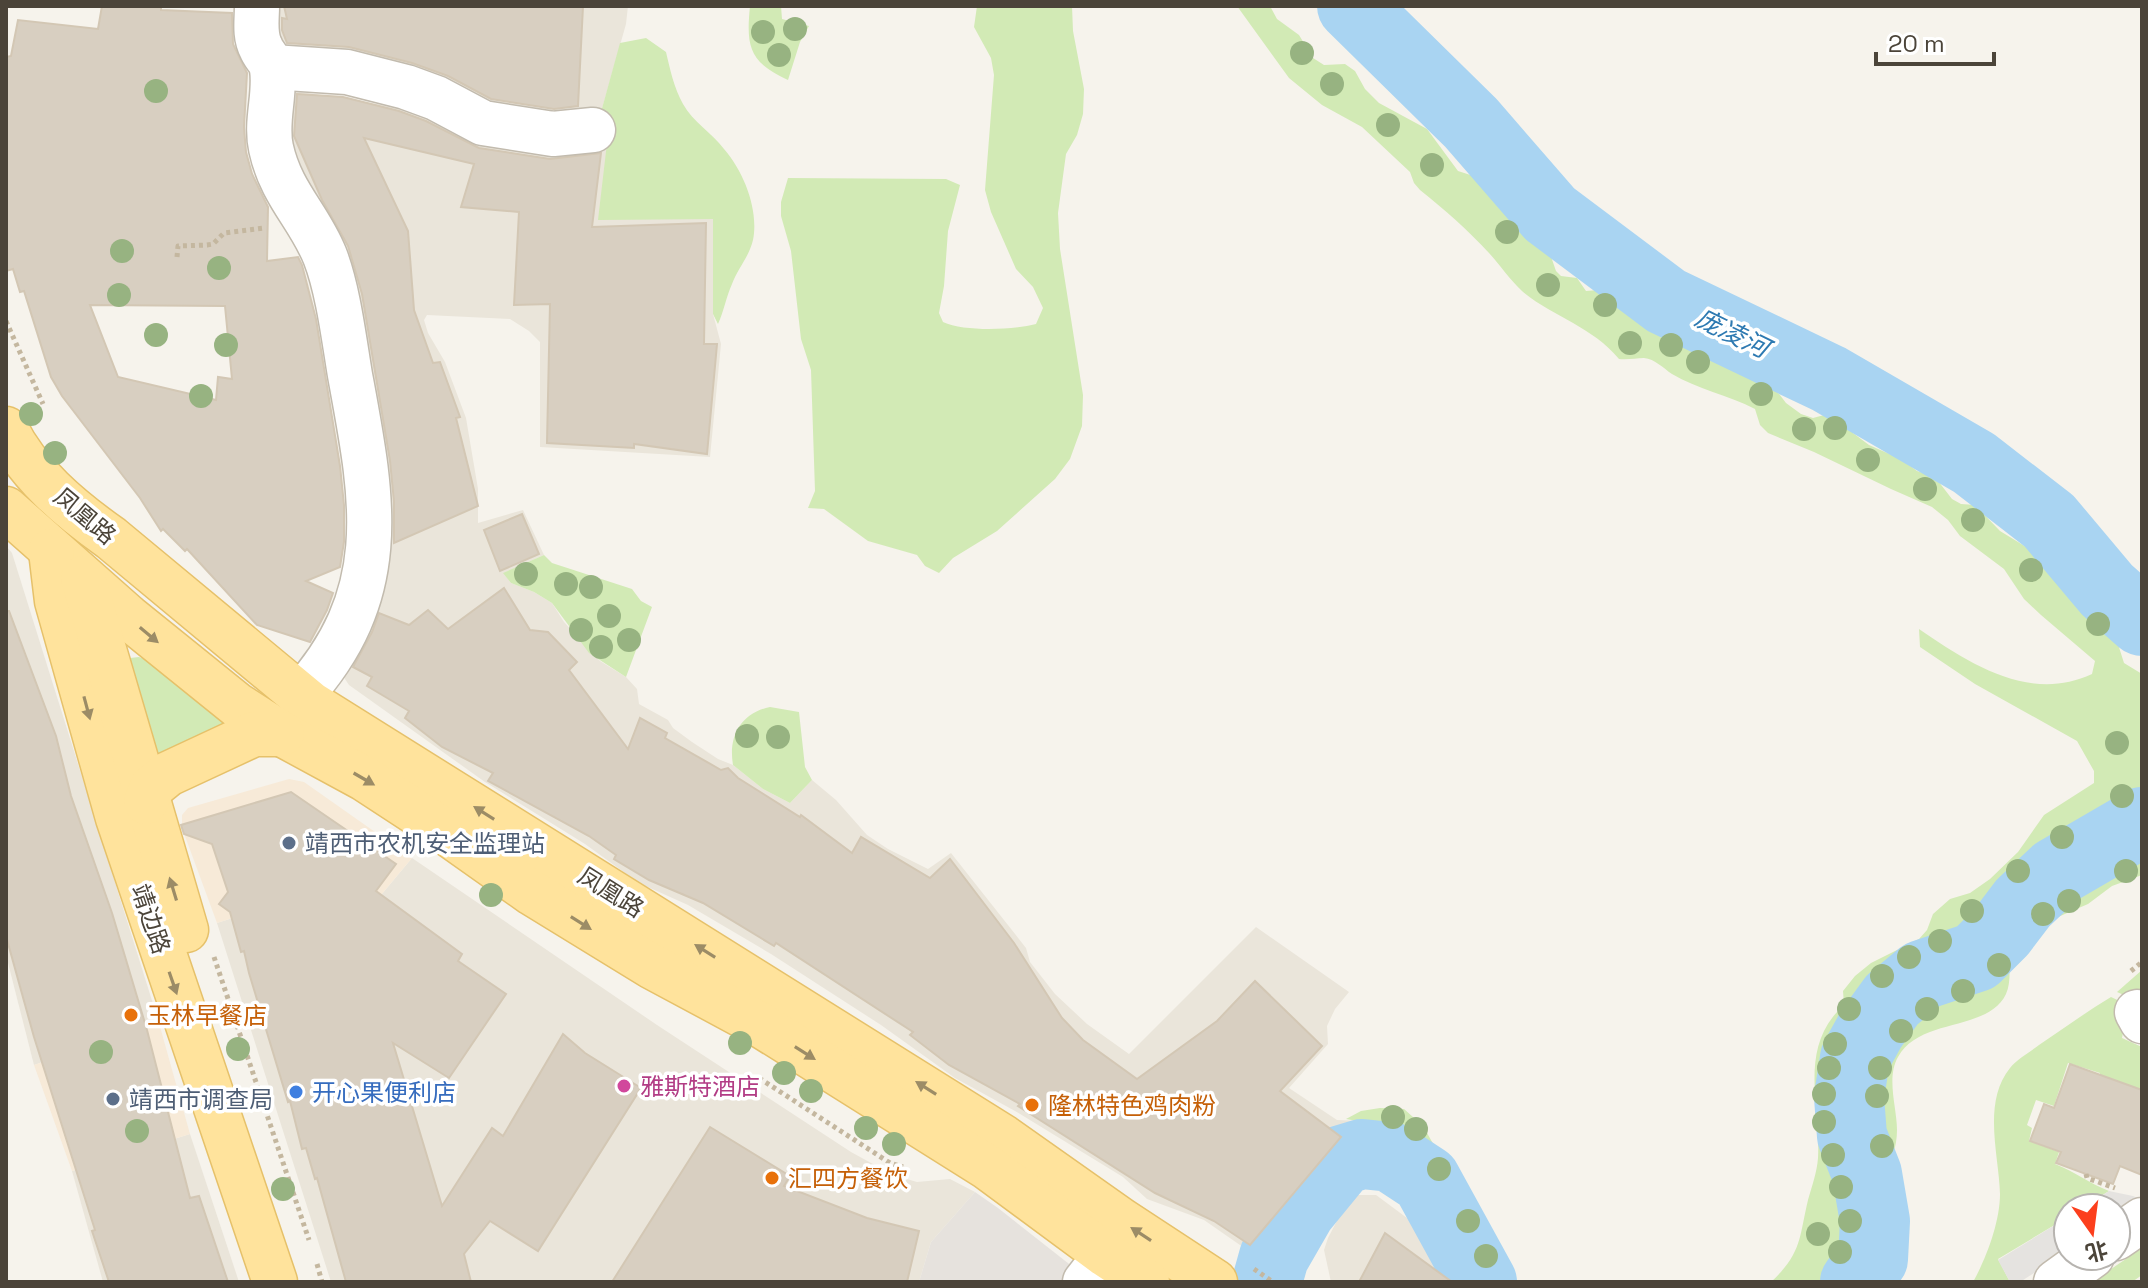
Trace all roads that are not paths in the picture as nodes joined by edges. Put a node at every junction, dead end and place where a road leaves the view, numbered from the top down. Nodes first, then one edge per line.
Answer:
1 (257, 6) edge
2 (272, 67) junction
3 (593, 130) dead end
4 (7, 433) edge
5 (6, 509) edge
6 (66, 562) junction
7 (291, 715) junction
8 (146, 802) junction
9 (1096, 1269) edge
10 (1210, 1279) edge
11 (275, 1282) edge
12 (302, 1282) edge
13 (1147, 1282) edge

1 - 2 lane
2 - 3 lane
2 - 7 lane
4 - 7 main road, 凤凰路
5 - 6 main road, 凤凰路
6 -> 7 main road, 凤凰路
6 - 8 main road, 靖边路
6 -> 11 main road, 靖边路
7 - 8 main road
7 -> 9 main road, 凤凰路
10 -> 7 main road, 凤凰路
12 -> 8 main road, 靖边路
9 - 13 main road, 凤凰路

